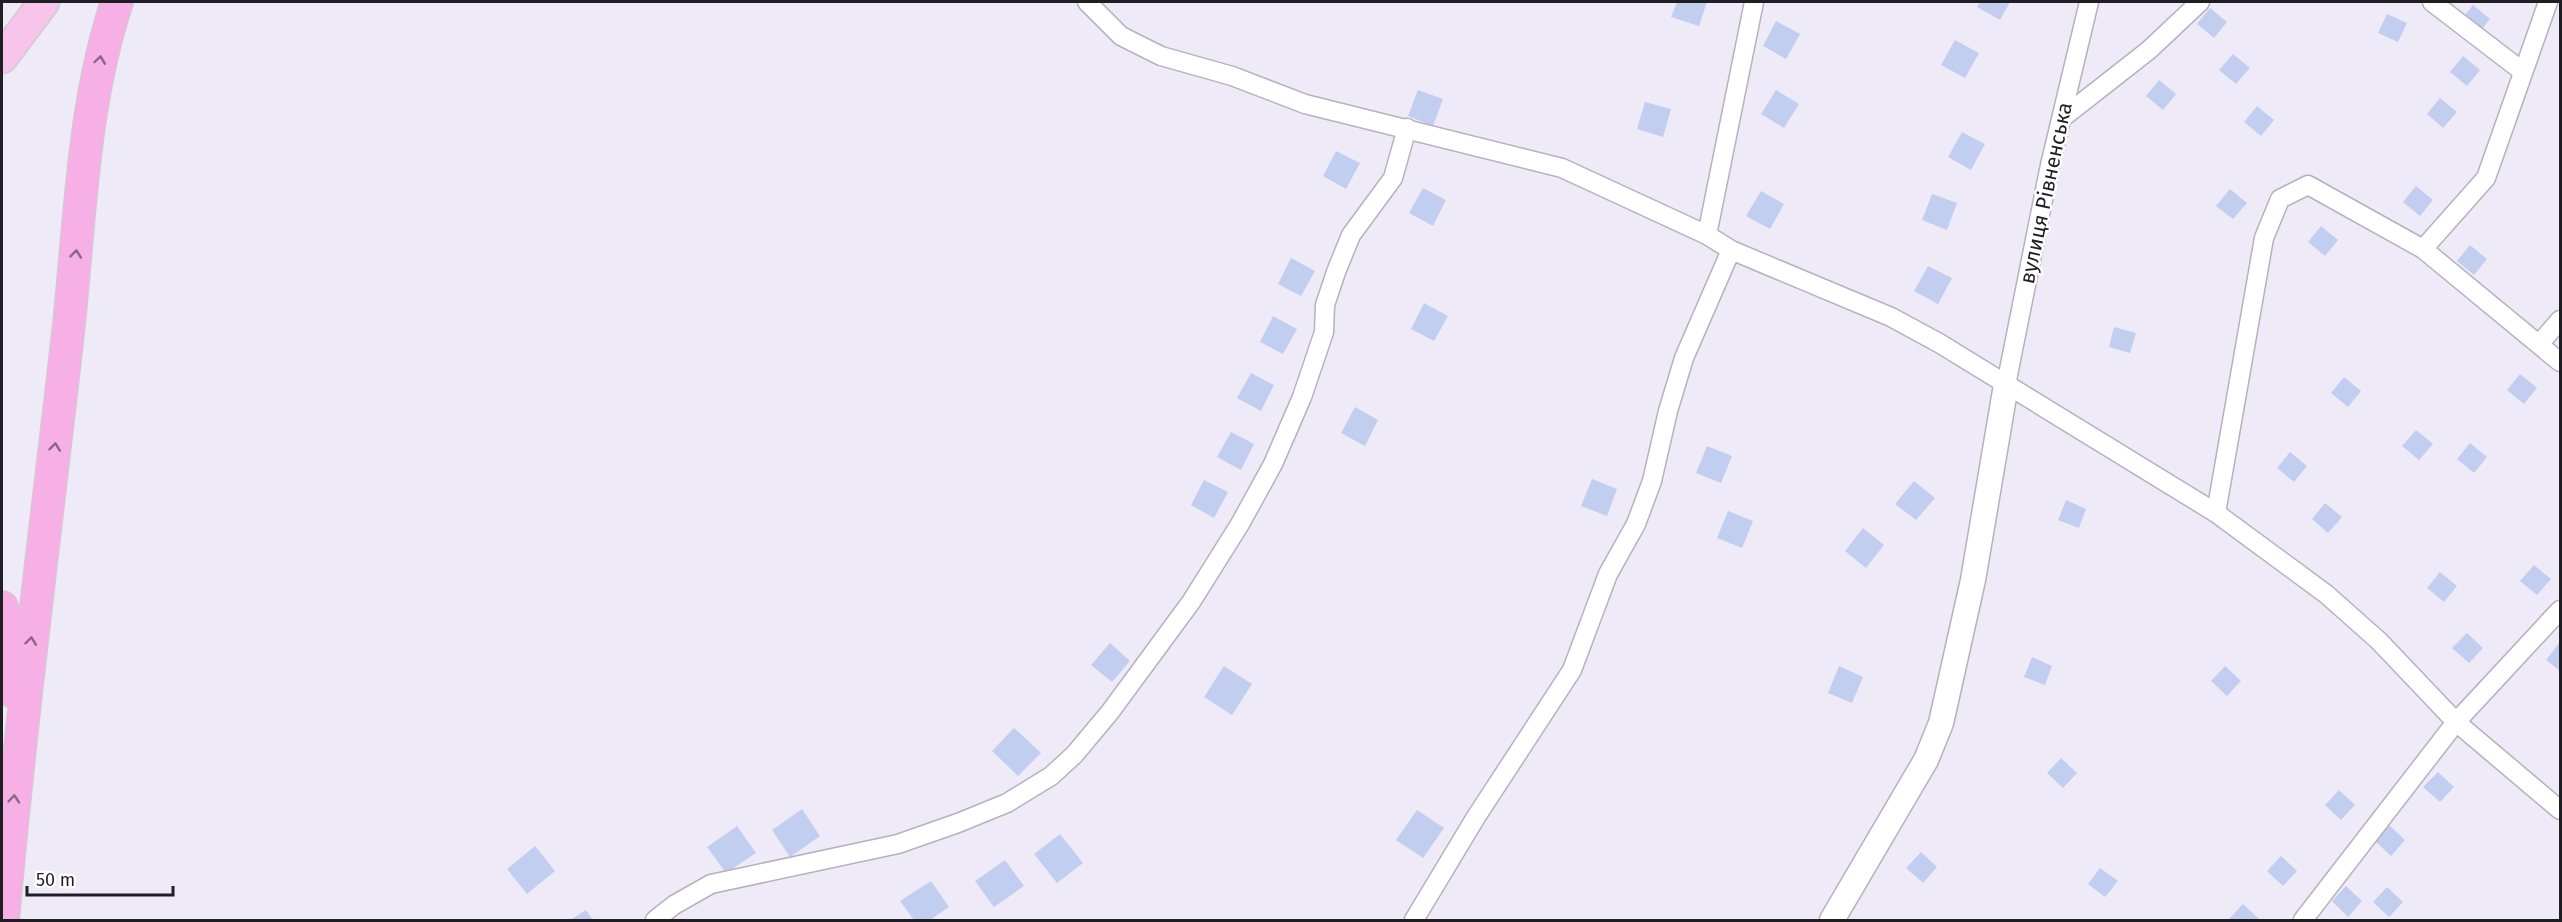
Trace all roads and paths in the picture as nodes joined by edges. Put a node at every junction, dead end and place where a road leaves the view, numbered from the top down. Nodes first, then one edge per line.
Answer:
1 (34, 2) edge
2 (45, 2) edge
3 (117, 2) edge
4 (1087, 2) edge
5 (1754, 2) edge
6 (2089, 2) edge
7 (2200, 2) edge
8 (2432, 2) edge
9 (2548, 2) edge
10 (2, 36) edge
11 (2, 58) edge
12 (2522, 71) junction
13 (2061, 119) junction
14 (1407, 128) junction
15 (1707, 235) junction
16 (2423, 249) junction
17 (1731, 250) junction
18 (2560, 320) edge
19 (2540, 343) junction
20 (2560, 362) edge
21 (2006, 385) junction
22 (2216, 513) junction
23 (2, 608) edge
24 (2560, 610) edge
25 (2456, 722) junction
26 (19, 741) junction
27 (2560, 810) edge
28 (3, 921) edge
29 (656, 921) edge
30 (1414, 921) edge
31 (1832, 921) edge
32 (2302, 921) edge

1 - 10 main road
2 - 11 main road
26 -> 3 highway
4 - 14 street
5 - 15 street
6 - 13 street, вулиця Рівненська
7 - 13 street
8 - 12 street
9 - 12 street
12 - 16 street
13 - 21 street, вулиця Рівненська
14 - 15 street
14 - 29 street
15 - 17 street
16 - 19 street
16 - 22 street
17 - 21 street
17 - 30 street
18 - 19 street
19 - 20 street
21 - 22 street
21 - 31 street
22 - 25 street
23 - 26 highway
24 - 25 street
25 - 27 street
25 - 32 street
28 -> 26 highway

